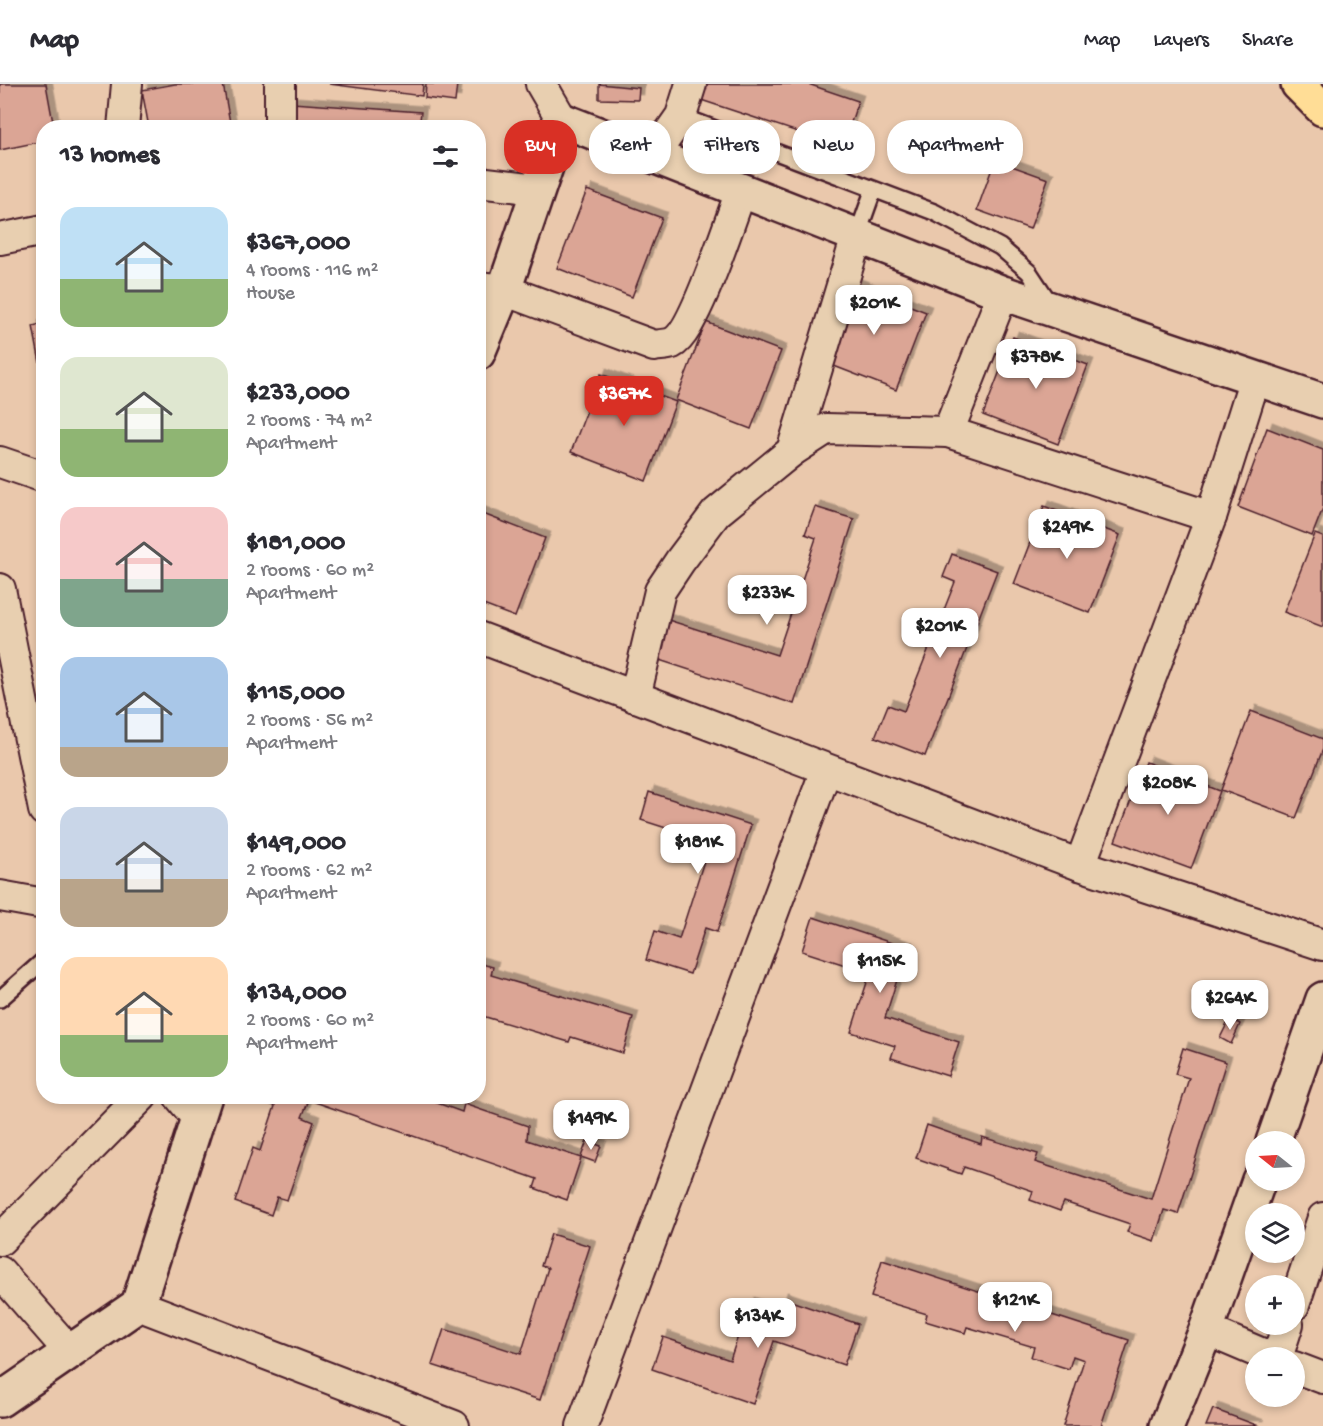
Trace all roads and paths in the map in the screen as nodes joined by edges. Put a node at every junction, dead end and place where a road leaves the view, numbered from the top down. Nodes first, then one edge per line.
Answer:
1 (127, 84) edge
2 (280, 84) edge
3 (541, 84) edge
4 (691, 84) edge
5 (1298, 84) edge
6 (1323, 110) edge
7 (681, 116) junction
8 (124, 120) edge
9 (280, 120) edge
10 (562, 120) edge
11 (671, 130) edge
12 (671, 163) edge
13 (542, 174) edge
14 (486, 183) edge
15 (537, 189) junction
16 (741, 191) junction
17 (873, 191) junction
18 (36, 232) edge
19 (857, 236) junction
20 (0, 239) edge
21 (491, 289) edge
22 (1003, 292) junction
23 (1054, 310) junction
24 (486, 314) edge
25 (1255, 378) junction
26 (1323, 401) edge
27 (948, 432) junction
28 (792, 451) junction
29 (0, 462) edge
30 (36, 474) edge
31 (1211, 517) junction
32 (0, 589) edge
33 (486, 640) edge
34 (635, 697) junction
35 (36, 770) edge
36 (826, 770) junction
37 (1080, 865) junction
38 (0, 896) edge
39 (36, 903) edge
40 (1323, 945) edge
41 (36, 967) edge
42 (0, 999) edge
43 (1323, 999) edge
44 (134, 1104) edge
45 (193, 1104) edge
46 (1277, 1131) edge
47 (1255, 1191) edge
48 (1323, 1218) edge
49 (0, 1240) edge
50 (0, 1272) edge
51 (1304, 1275) edge
52 (138, 1305) junction
53 (1206, 1330) junction
54 (1246, 1347) edge
55 (70, 1352) junction
56 (1305, 1371) edge
57 (1323, 1378) edge
58 (0, 1400) edge
59 (454, 1426) edge
60 (582, 1426) edge
61 (1167, 1426) edge

1 - 8 street
2 - 9 street
3 - 10 street
4 - 7 street
5 - 6 highway
7 - 11 street
7 - 17 lane
12 - 16 street
13 - 15 street
14 - 15 street
15 - 21 street
16 - 19 street
16 - 21 street
17 - 19 lane
17 - 23 lane
18 - 20 street
19 - 22 street
19 - 28 street
21 - 24 street
22 - 23 street
22 - 27 street
23 - 25 street
25 - 26 street
25 - 31 street
27 - 28 street
27 - 31 street
28 - 34 street
29 - 30 street
31 - 37 street
32 - 35 street
33 - 34 street
34 - 36 street
36 - 37 street
36 - 60 street
37 - 40 street
38 - 39 street
41 - 42 lane
43 - 46 street
44 - 49 street
45 - 52 street
47 - 53 street
48 - 51 street
50 - 55 street
52 - 55 street
52 - 59 street
53 - 54 street
53 - 61 street
55 - 58 street
56 - 57 street

